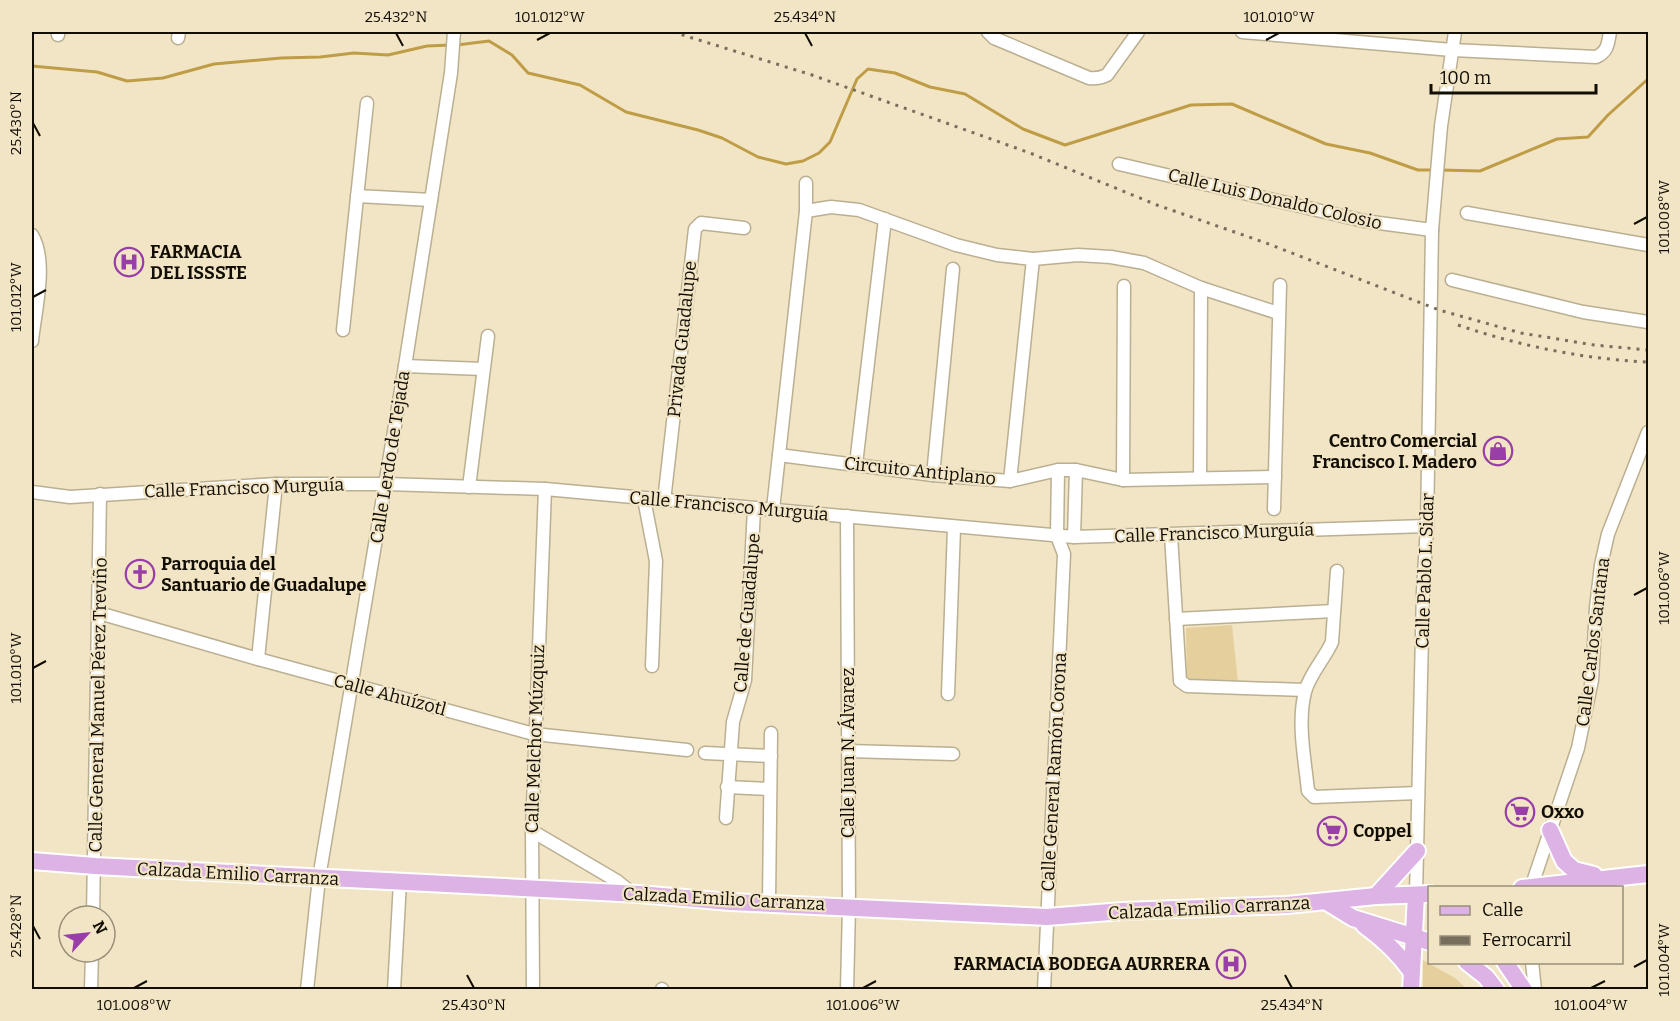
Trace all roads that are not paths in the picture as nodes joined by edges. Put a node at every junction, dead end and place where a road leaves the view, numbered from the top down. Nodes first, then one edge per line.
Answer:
1 (454, 32) edge
2 (988, 32) edge
3 (1138, 32) edge
4 (1242, 32) edge
5 (1455, 32) edge
6 (1610, 32) edge
7 (1299, 34) edge
8 (1452, 50) junction
9 (367, 103) dead end
10 (1119, 164) dead end
11 (806, 183) dead end
12 (357, 196) junction
13 (431, 200) junction
14 (806, 211) junction
15 (1467, 213) dead end
16 (885, 219) junction
17 (744, 228) dead end
18 (1432, 230) junction
19 (32, 235) edge
20 (1648, 244) edge
21 (1033, 259) junction
22 (953, 269) dead end
23 (1452, 280) dead end
24 (1280, 285) dead end
25 (1124, 286) dead end
26 (1201, 288) junction
27 (1278, 313) junction
28 (1648, 322) edge
29 (343, 330) dead end
30 (488, 336) dead end
31 (32, 341) edge
32 (405, 366) junction
33 (483, 369) junction
34 (1648, 432) edge
35 (779, 455) junction
36 (856, 464) junction
37 (1058, 470) junction
38 (1076, 471) junction
39 (933, 475) junction
40 (1275, 477) junction
41 (1200, 478) junction
42 (1123, 480) junction
43 (1010, 481) junction
44 (276, 484) junction
45 (386, 484) junction
46 (469, 487) junction
47 (545, 489) junction
48 (32, 492) edge
49 (100, 494) junction
50 (644, 499) junction
51 (664, 501) junction
52 (754, 508) junction
53 (773, 509) junction
54 (1274, 509) dead end
55 (847, 516) junction
56 (1422, 526) junction
57 (954, 528) junction
58 (1171, 535) junction
59 (1057, 536) junction
60 (1074, 537) junction
61 (1064, 554) junction
62 (1337, 571) dead end
63 (1334, 611) junction
64 (99, 613) junction
65 (1176, 619) junction
66 (258, 659) junction
67 (652, 666) dead end
68 (353, 684) junction
69 (1305, 690) junction
70 (948, 694) dead end
71 (771, 733) dead end
72 (534, 734) junction
73 (687, 750) dead end
74 (848, 751) junction
75 (705, 753) dead end
76 (729, 753) junction
77 (953, 754) dead end
78 (771, 756) junction
79 (727, 787) junction
80 (770, 789) junction
81 (1418, 793) junction
82 (726, 818) dead end
83 (1550, 830) junction
84 (532, 831) junction
85 (1417, 851) junction
86 (32, 861) edge
87 (95, 866) junction
88 (1648, 874) edge
89 (319, 878) junction
90 (1606, 878) junction
91 (400, 882) junction
92 (1528, 886) edge
93 (1537, 886) edge
94 (532, 889) junction
95 (633, 894) junction
96 (1376, 896) junction
97 (1425, 897) edge
98 (769, 902) junction
99 (1327, 902) junction
100 (93, 904) edge
101 (849, 907) junction
102 (1047, 916) junction
103 (1353, 918) junction
104 (1422, 939) edge
105 (92, 964) edge
106 (1468, 964) edge
107 (1506, 964) edge
108 (1532, 964) edge
109 (1411, 971) junction
110 (91, 990) edge
111 (307, 990) edge
112 (394, 990) edge
113 (533, 990) edge
114 (847, 990) edge
115 (1044, 990) edge
116 (1410, 990) edge
117 (1496, 990) edge
118 (1524, 990) edge
119 (1535, 990) edge

1 - 13 street, Calle Lerdo de Tejada
2 - 3 street
4 - 7 street
5 - 8 street, Calle Pablo L. Sidar
6 - 8 street
7 - 8 street
8 - 18 street, Calle Pablo L. Sidar
9 - 12 street
10 - 18 street, Calle Luis Donaldo Colosio
11 - 14 street
12 - 13 street
12 - 29 street
13 - 32 street, Calle Lerdo de Tejada
14 - 16 street
14 - 35 street
15 - 20 street
16 - 21 street
16 - 36 street
17 - 51 street, Privada Guadalupe
18 - 56 street, Calle Pablo L. Sidar
19 - 31 street
21 - 26 street
21 - 43 street
22 - 39 street
23 - 28 street
24 - 27 street
25 - 42 street
26 - 27 street
26 - 41 street
27 - 40 street
30 - 33 street
32 - 33 street
32 - 45 street, Calle Lerdo de Tejada
33 - 46 street
34 - 83 street, Calle Carlos Santana
35 - 36 street, Circuito Antiplano
35 - 53 street
36 - 39 street, Circuito Antiplano
37 - 38 street, Circuito Antiplano
37 - 43 street, Circuito Antiplano
37 - 59 street
38 - 42 street, Circuito Antiplano
38 - 60 street
39 - 43 street, Circuito Antiplano
40 - 41 street, Circuito Antiplano
40 - 54 street
41 - 42 street, Circuito Antiplano
44 - 45 street, Calle Francisco Murguía
44 - 49 street, Calle Francisco Murguía
44 - 66 street
45 - 46 street, Calle Francisco Murguía
45 - 68 street, Calle Lerdo de Tejada
46 - 47 street, Calle Francisco Murguía
47 - 50 street, Calle Francisco Murguía
47 - 72 street, Calle Melchor Múzquiz
48 - 49 street, Calle Francisco Murguía
49 - 64 street, Calle General Manuel Pérez Treviño
50 - 51 street, Calle Francisco Murguía
50 - 67 street
51 - 52 street, Calle Francisco Murguía
52 - 53 street, Calle Francisco Murguía
52 - 76 street, Calle de Guadalupe
53 - 55 street, Calle Francisco Murguía
55 - 57 street, Calle Francisco Murguía
55 - 74 street, Calle Juan N. Álvarez
56 - 58 street, Calle Francisco Murguía
56 - 81 street, Calle Pablo L. Sidar
57 - 59 street, Calle Francisco Murguía
57 - 70 street
58 - 60 street, Calle Francisco Murguía
58 - 65 street
59 - 60 street, Calle Francisco Murguía
59 - 61 street, Calle General Ramón Corona
60 - 61 street, Calle General Ramón Corona
61 - 102 street, Calle General Ramón Corona
62 - 63 street
63 - 65 street
63 - 69 street
64 - 66 street, Calle Ahuízotl
64 - 87 street, Calle General Manuel Pérez Treviño
65 - 69 street
66 - 68 street, Calle Ahuízotl
68 - 72 street, Calle Ahuízotl
68 - 89 street, Calle Lerdo de Tejada
69 - 81 street
71 - 78 street
72 - 73 street, Calle Ahuízotl
72 - 84 street, Calle Melchor Múzquiz
74 - 77 street
74 - 101 street, Calle Juan N. Álvarez
75 - 76 street
76 - 78 street
76 - 79 street, Calle de Guadalupe
78 - 80 street
79 - 80 street
79 - 82 street, Calle de Guadalupe
80 - 98 street
81 - 85 street, Calle Pablo L. Sidar
83 - 90 main road
83 - 92 street, Calle Carlos Santana
84 - 94 street, Calle Melchor Múzquiz
84 - 95 street
85 - 96 main road
85 - 97 street, Calle Pablo L. Sidar
86 - 87 main road, Calzada Emilio Carranza
87 - 89 main road, Calzada Emilio Carranza
87 - 100 street, Calle General Manuel Pérez Treviño
88 - 90 main road
89 - 91 main road, Calzada Emilio Carranza
89 - 111 street, Calle Lerdo de Tejada
90 - 93 main road
91 - 94 main road, Calzada Emilio Carranza
91 - 112 street
94 - 95 main road, Calzada Emilio Carranza
94 - 113 street, Calle Melchor Múzquiz
95 - 98 main road, Calzada Emilio Carranza
96 - 97 main road, Calzada Emilio Carranza
96 - 99 main road, Calzada Emilio Carranza
97 - 104 main road
98 - 101 main road, Calzada Emilio Carranza
99 - 102 main road, Calzada Emilio Carranza
99 - 103 main road
101 - 102 main road, Calzada Emilio Carranza
101 - 114 street, Calle Juan N. Álvarez
102 - 115 street, Calle General Ramón Corona
103 - 104 main road
103 - 109 main road
104 - 109 main road
105 - 110 street
106 - 117 main road
107 - 118 main road
108 - 119 street
109 - 116 main road

